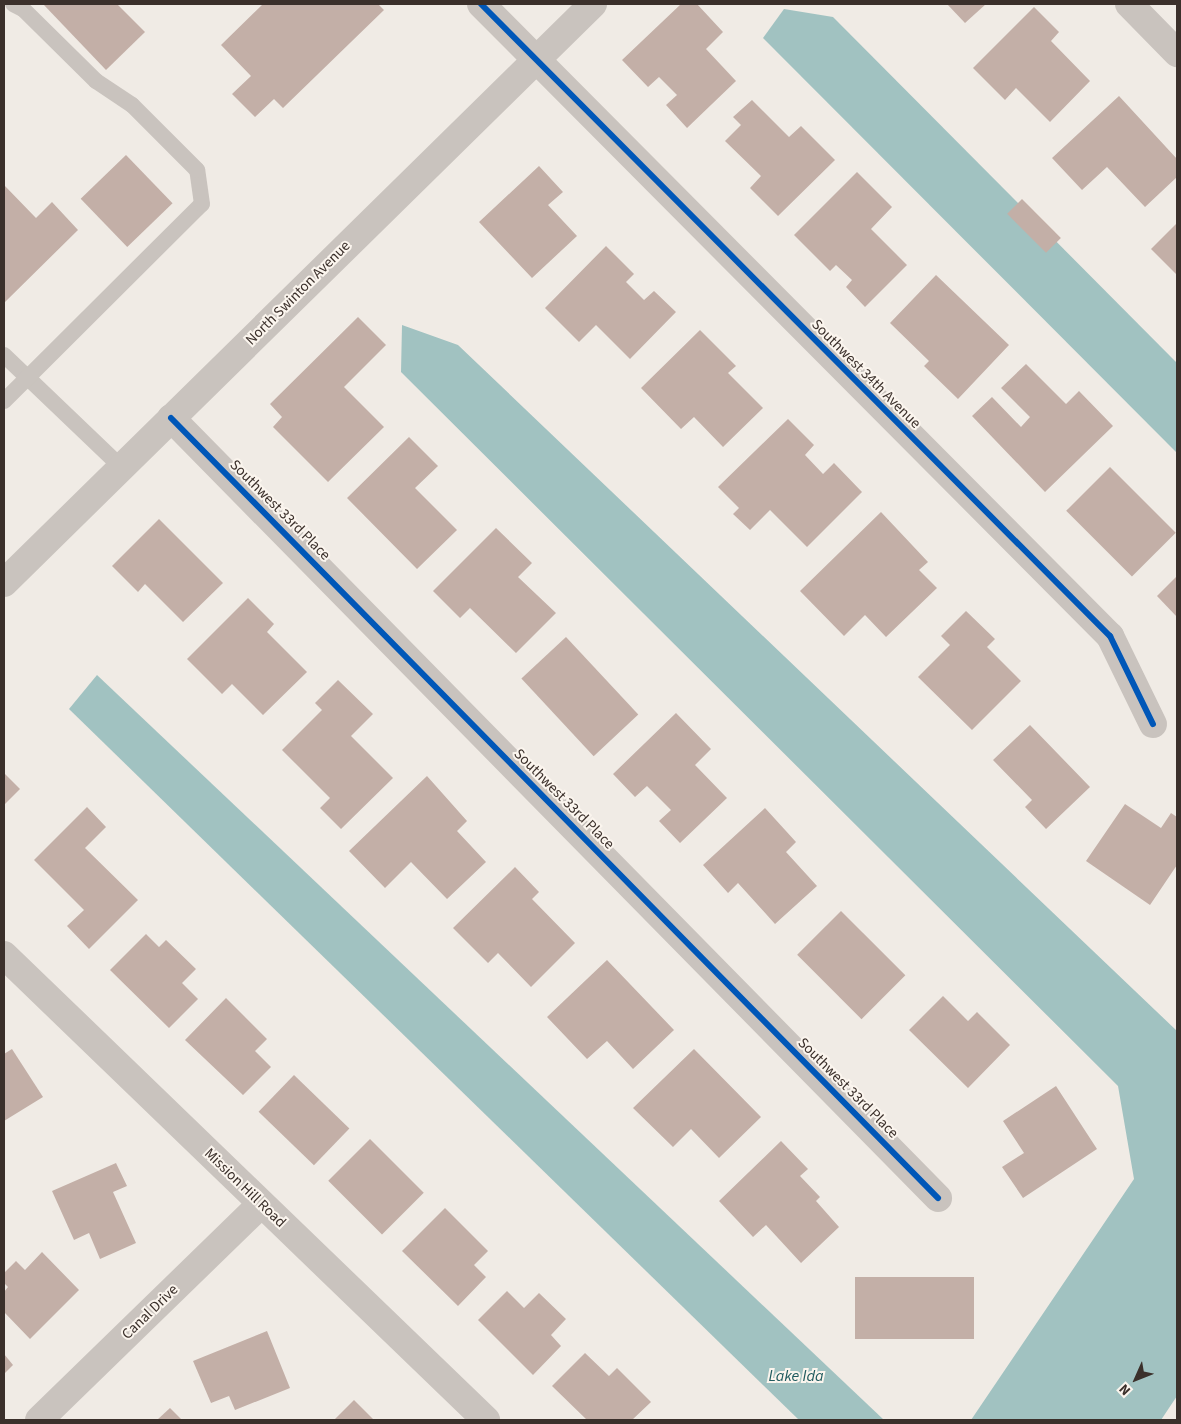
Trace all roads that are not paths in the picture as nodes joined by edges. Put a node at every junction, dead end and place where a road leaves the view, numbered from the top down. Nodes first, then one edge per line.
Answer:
1 (13, 4) edge
2 (481, 4) edge
3 (593, 4) edge
4 (1129, 4) edge
5 (1177, 53) edge
6 (534, 61) junction
7 (4, 355) edge
8 (27, 378) junction
9 (4, 401) edge
10 (172, 418) junction
11 (121, 468) junction
12 (4, 583) edge
13 (1153, 724) dead end
14 (4, 955) edge
15 (938, 1198) dead end
16 (261, 1204) junction
17 (39, 1420) edge
18 (486, 1420) edge

1 - 8 lane
2 - 6 street, Southwest 34th Avenue
3 - 6 street, North Swinton Avenue
4 - 5 street
6 - 10 street, North Swinton Avenue
6 - 13 street, Southwest 34th Avenue
7 - 8 lane
8 - 9 lane
8 - 11 lane
10 - 11 street, North Swinton Avenue
10 - 15 street, Southwest 33rd Place
11 - 12 street, North Swinton Avenue
14 - 16 street, Mission Hill Road
16 - 17 street, Canal Drive
16 - 18 street, Mission Hill Road

